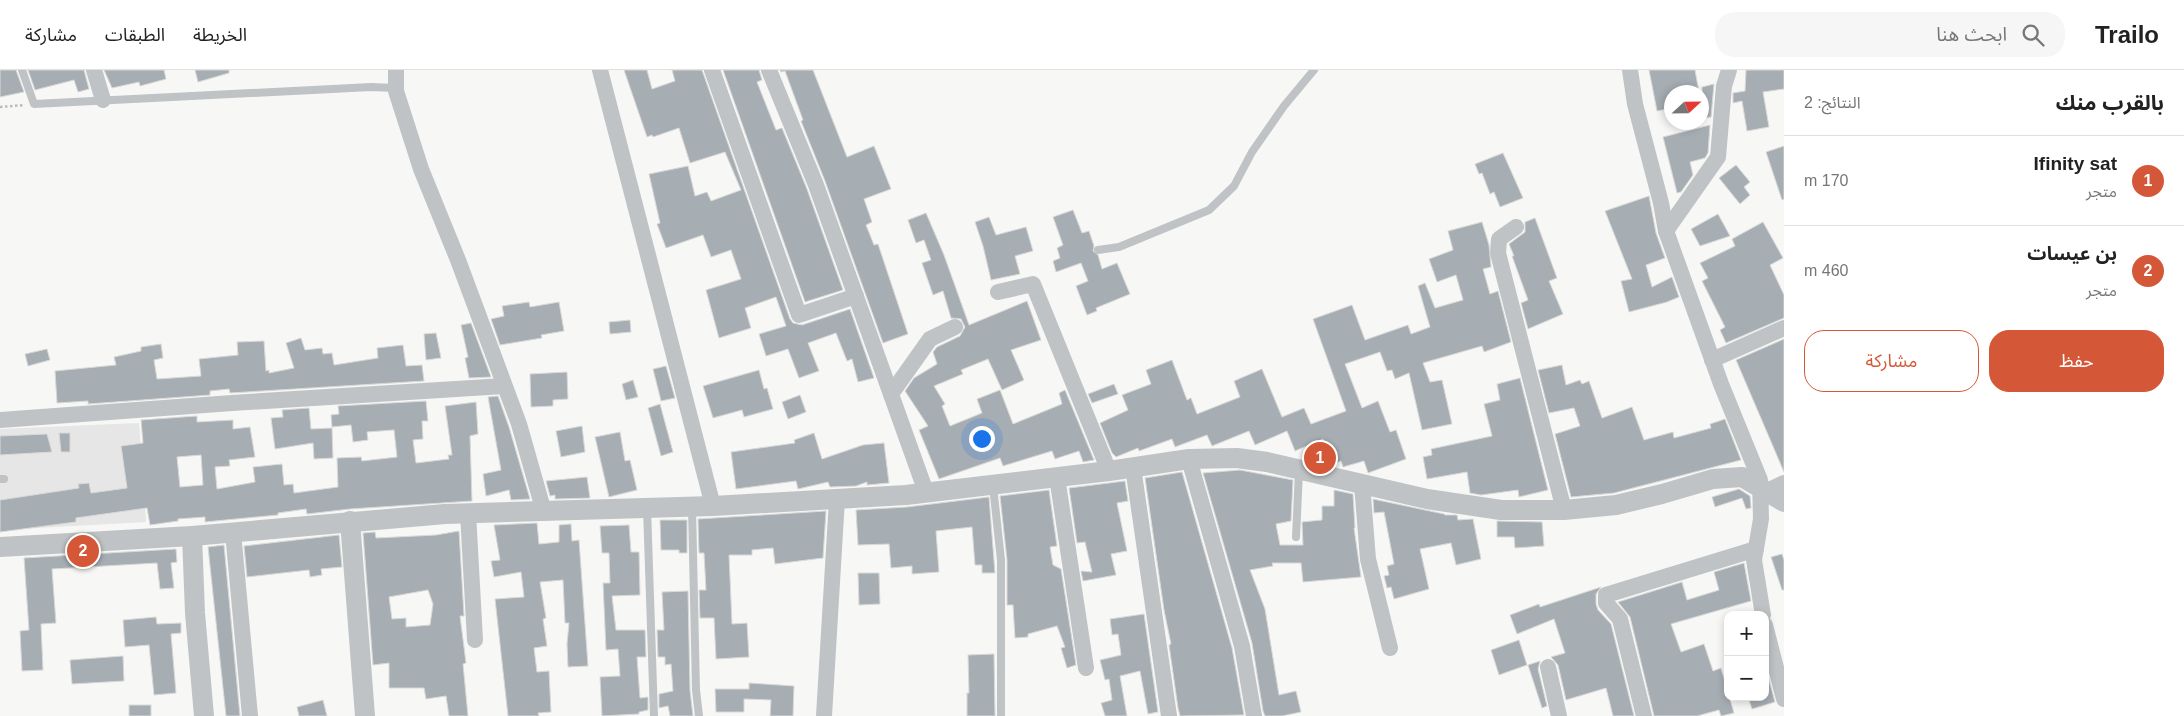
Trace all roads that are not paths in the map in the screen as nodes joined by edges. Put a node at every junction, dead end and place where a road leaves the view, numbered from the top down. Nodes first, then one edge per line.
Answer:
1 (22, 70) edge
2 (94, 70) edge
3 (396, 70) edge
4 (600, 70) edge
5 (712, 70) edge
6 (770, 70) edge
7 (1314, 70) edge
8 (1630, 70) edge
9 (1729, 70) edge
10 (396, 88) junction
11 (102, 100) junction
12 (1516, 227) dead end
13 (1666, 231) junction
14 (1098, 250) dead end
15 (998, 292) dead end
16 (856, 296) junction
17 (955, 327) dead end
18 (1784, 328) edge
19 (1712, 360) junction
20 (504, 386) junction
21 (891, 394) junction
22 (0, 420) edge
23 (1189, 459) junction
24 (1133, 467) junction
25 (1299, 468) junction
26 (1108, 471) junction
27 (1058, 477) junction
28 (992, 484) junction
29 (1362, 484) junction
30 (1771, 487) edge
31 (926, 492) junction
32 (837, 499) junction
33 (1784, 502) edge
34 (692, 506) junction
35 (713, 506) junction
36 (647, 508) junction
37 (1564, 510) junction
38 (544, 512) junction
39 (468, 514) junction
40 (350, 521) junction
41 (233, 532) junction
42 (192, 536) junction
43 (1296, 537) dead end
44 (0, 547) edge
45 (1756, 549) junction
46 (1762, 611) edge
47 (475, 640) dead end
48 (1769, 641) edge
49 (1390, 648) dead end
50 (1548, 667) dead end
51 (1086, 668) dead end
52 (1784, 699) edge
53 (204, 716) edge
54 (250, 716) edge
55 (365, 716) edge
56 (654, 716) edge
57 (699, 716) edge
58 (824, 716) edge
59 (1001, 716) edge
60 (1169, 716) edge
61 (1254, 716) edge
62 (1559, 716) edge
63 (1644, 716) edge

1 - 11 lane
2 - 11 street
3 - 10 street
4 - 35 street
5 - 16 street
6 - 16 street
7 - 14 lane
8 - 13 street
9 - 13 street
10 - 11 lane
10 - 20 street
12 - 37 street
13 - 19 street
15 - 26 street
16 - 21 street
17 - 21 street
18 - 19 street
19 - 30 street
20 - 22 street
20 - 38 street
21 - 31 street
23 - 24 street
23 - 25 street
23 - 61 street
24 - 26 street
24 - 60 street
25 - 29 street
25 - 43 lane
26 - 27 street
27 - 28 street
27 - 51 street
28 - 31 street
28 - 59 lane
29 - 37 street
29 - 49 street
30 - 33 street
30 - 37 street
30 - 45 street
31 - 32 street
32 - 35 street
32 - 58 street
34 - 35 street
34 - 36 street
34 - 57 lane
36 - 38 street
36 - 56 lane
38 - 39 street
39 - 40 street
39 - 47 street
40 - 41 street
40 - 55 street
41 - 42 street
41 - 54 street
42 - 44 street
42 - 53 street
45 - 46 street
45 - 63 street
48 - 52 street
50 - 62 street

